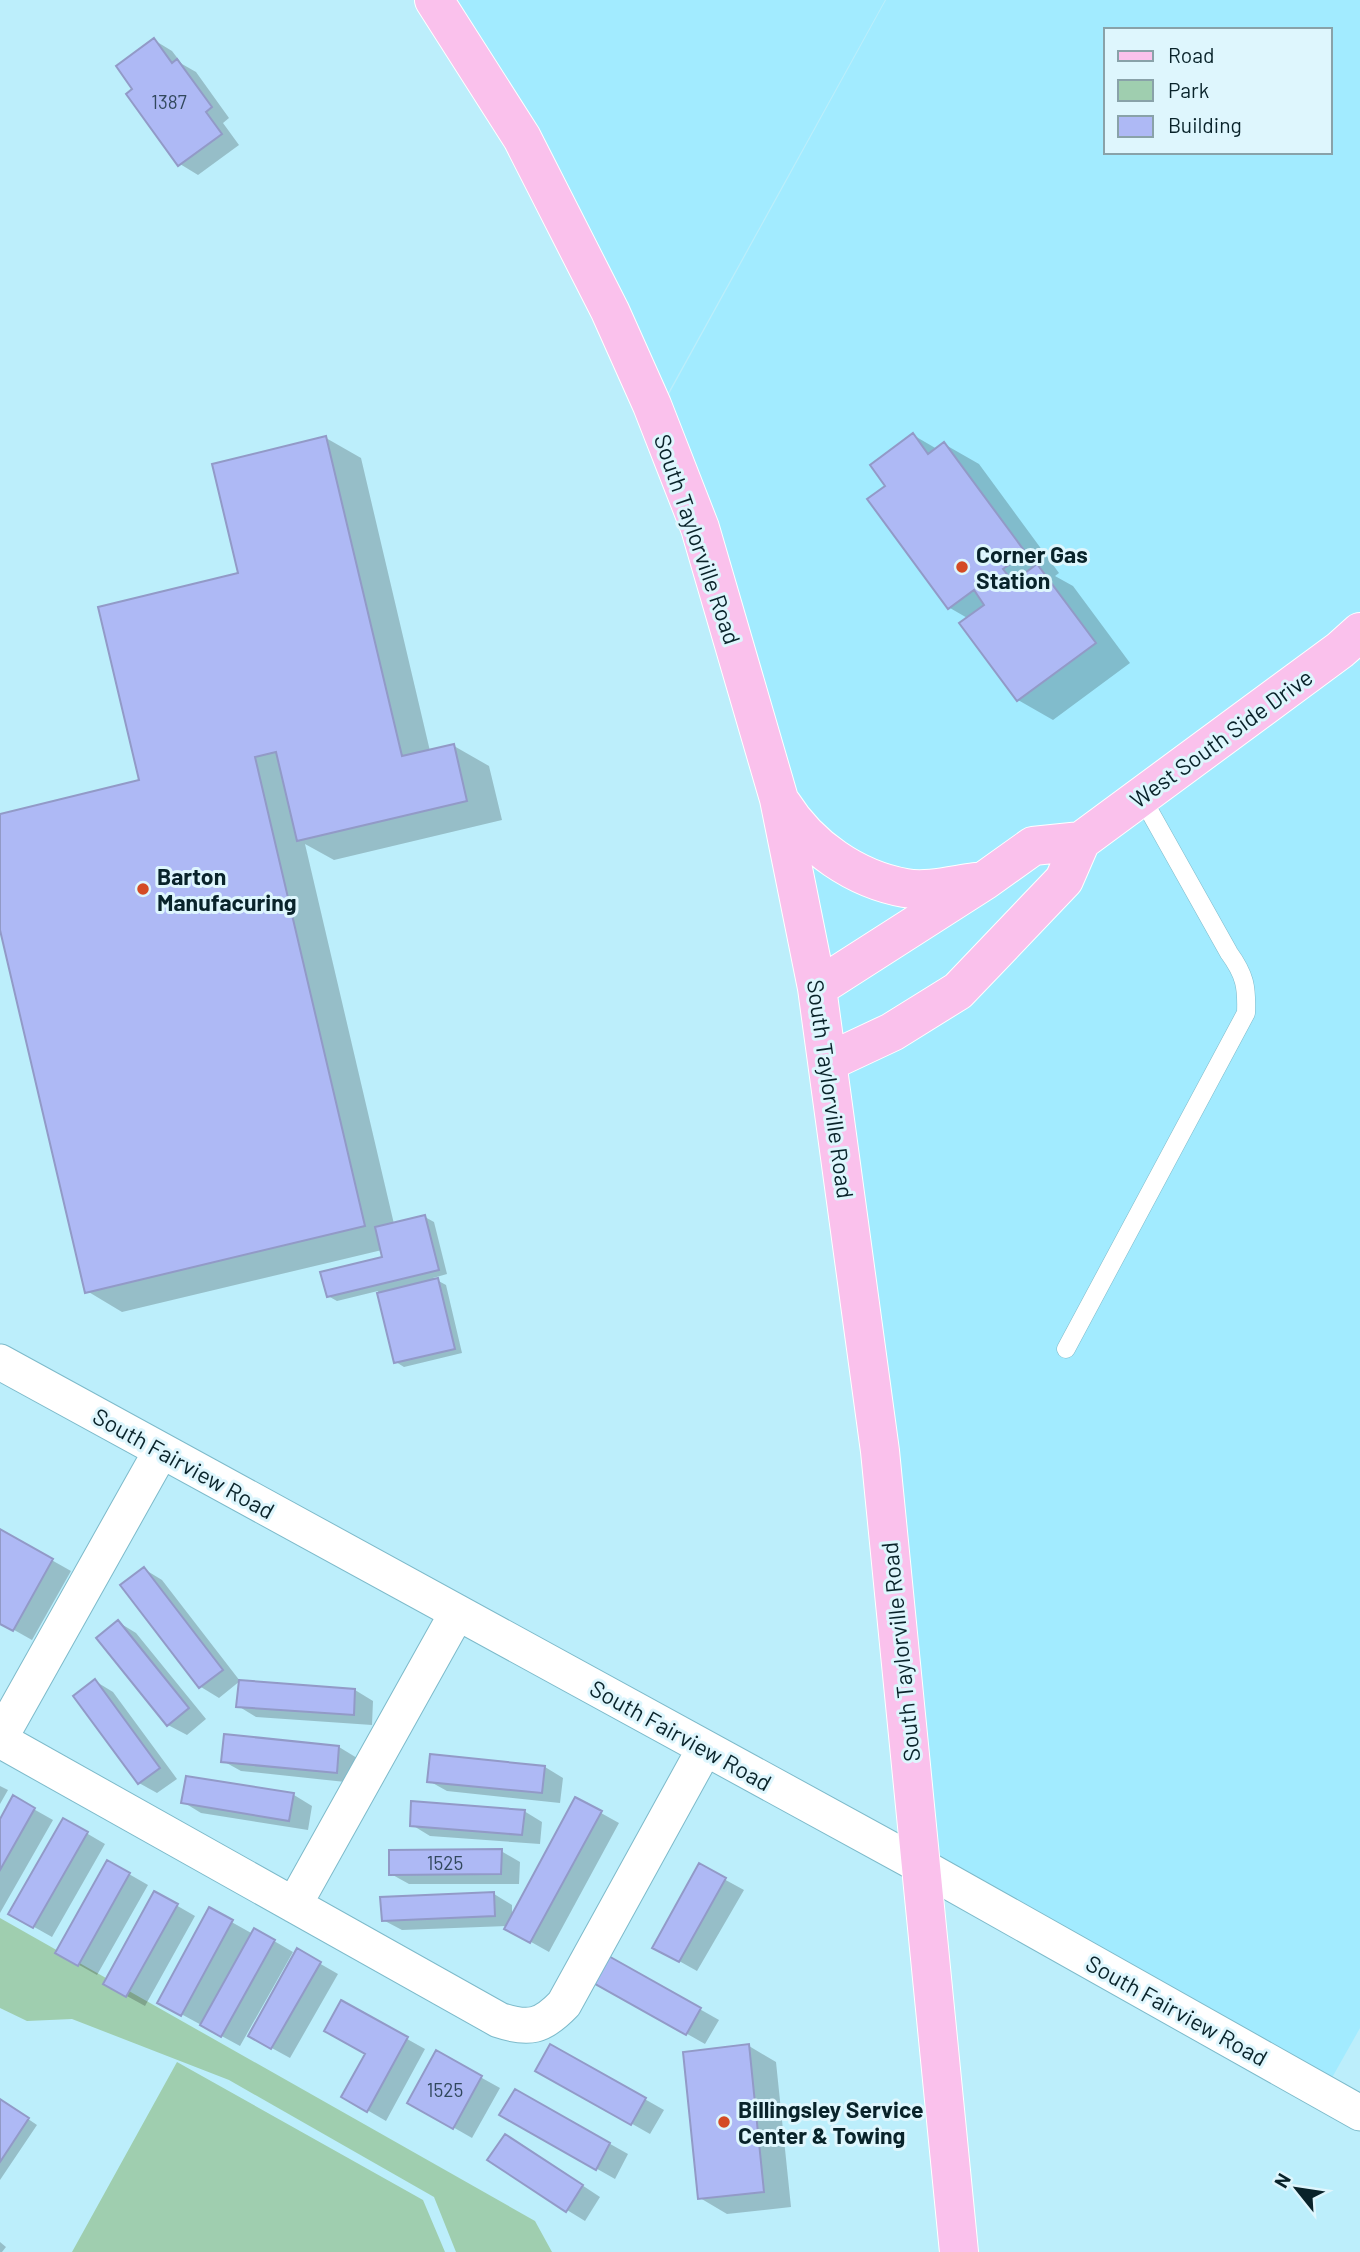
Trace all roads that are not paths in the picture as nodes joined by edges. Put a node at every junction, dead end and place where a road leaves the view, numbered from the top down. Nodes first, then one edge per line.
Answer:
1 (434, 0) edge
2 (1360, 632) edge
3 (1141, 796) junction
4 (779, 799) junction
5 (1081, 841) junction
6 (984, 881) junction
7 (817, 988) junction
8 (828, 1062) junction
9 (1066, 1349) dead end
10 (0, 1362) edge
11 (161, 1451) junction
12 (457, 1613) junction
13 (0, 1739) edge
14 (705, 1748) junction
15 (921, 1866) junction
16 (294, 1905) junction
17 (1357, 2104) edge
18 (959, 2252) edge

1 - 4 main road, South Taylorville Road
2 - 3 main road, West South Side Drive
3 - 5 main road, West South Side Drive
3 - 9 lane
4 - 6 main road
4 - 7 main road, South Taylorville Road
5 - 6 main road
5 - 8 main road, West South Side Drive
6 - 7 main road
7 - 8 main road, South Taylorville Road
8 - 15 main road, South Taylorville Road
10 - 11 street, South Fairview Road
11 - 12 street, South Fairview Road
11 - 13 street
12 - 14 street, South Fairview Road
12 - 16 street
13 - 16 street
14 - 15 street, South Fairview Road
14 - 16 street
15 - 17 street, South Fairview Road
15 - 18 main road, South Taylorville Road

